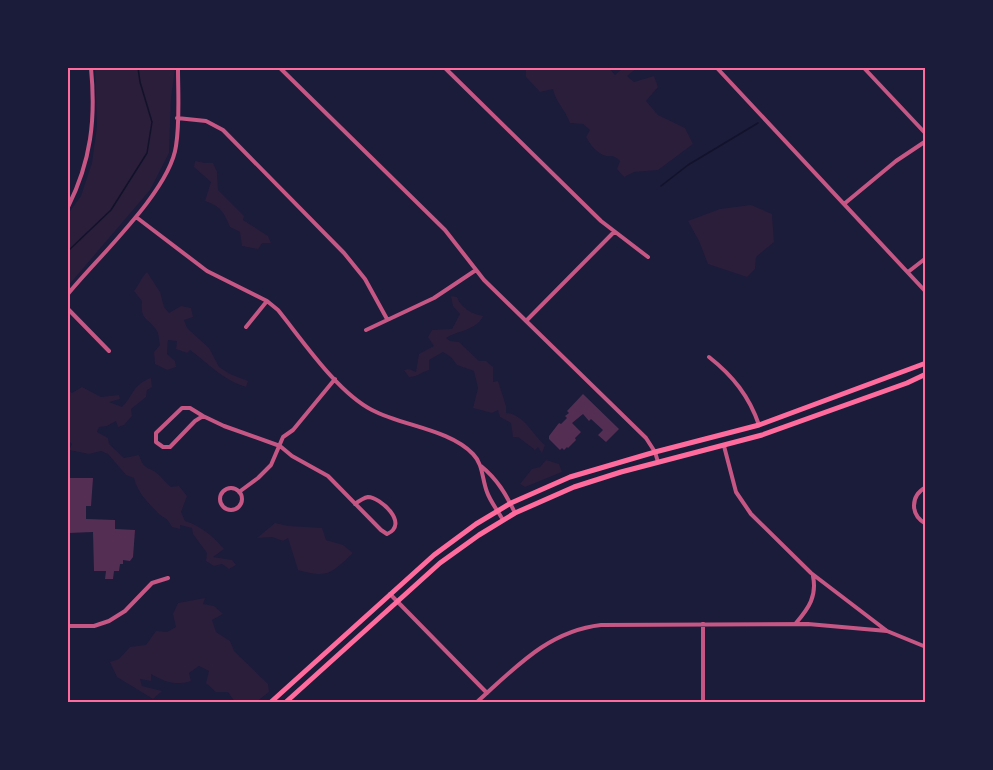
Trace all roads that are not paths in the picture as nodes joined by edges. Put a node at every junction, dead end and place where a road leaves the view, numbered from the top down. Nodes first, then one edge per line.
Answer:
1 (91, 68) edge
2 (178, 68) edge
3 (280, 68) edge
4 (445, 68) edge
5 (717, 68) edge
6 (864, 68) edge
7 (177, 118) junction
8 (926, 134) edge
9 (926, 141) edge
10 (844, 204) junction
11 (68, 207) edge
12 (136, 217) junction
13 (614, 232) junction
14 (648, 257) dead end
15 (926, 258) edge
16 (476, 270) junction
17 (908, 272) junction
18 (926, 292) edge
19 (68, 294) edge
20 (267, 301) junction
21 (68, 309) edge
22 (387, 319) junction
23 (526, 321) junction
24 (246, 327) dead end
25 (366, 330) dead end
26 (109, 351) dead end
27 (709, 357) dead end
28 (926, 363) edge
29 (926, 374) edge
30 (335, 379) junction
31 (203, 416) junction
32 (759, 425) junction
33 (280, 446) junction
34 (724, 446) junction
35 (655, 452) junction
36 (658, 462) junction
37 (480, 466) junction
38 (926, 487) edge
39 (239, 492) junction
40 (511, 503) junction
41 (355, 504) junction
42 (498, 511) junction
43 (516, 513) junction
44 (503, 520) junction
45 (926, 524) edge
46 (813, 575) junction
47 (168, 578) dead end
48 (390, 594) junction
49 (398, 602) junction
50 (703, 624) junction
51 (795, 624) junction
52 (68, 626) edge
53 (887, 631) junction
54 (926, 647) edge
55 (488, 693) junction
56 (271, 702) edge
57 (286, 702) edge
58 (477, 702) edge
59 (703, 702) edge

1 - 11 street
2 - 7 street
3 - 16 street
4 - 13 street
5 - 10 street
6 - 8 street
7 - 12 street
7 - 22 street
9 - 10 street
10 - 17 street
12 - 19 street
12 - 20 street
13 - 14 street
13 - 23 street
15 - 17 street
16 - 22 street
16 - 23 street
17 - 18 street
20 - 24 street
20 - 30 street
21 - 26 street
22 - 25 street
23 - 35 street
27 - 32 street
28 - 32 main road
29 - 34 main road
30 - 33 street
30 - 37 street
31 - 31 street
31 - 33 street
32 - 35 main road
33 - 39 street
33 - 41 street
34 - 36 main road
34 - 46 street
35 - 36 street
35 - 40 main road
36 - 43 main road
37 - 40 street
37 - 42 street
38 - 45 street
39 - 39 street
40 - 42 main road
40 - 43 street
41 - 41 street
42 - 44 street
42 - 48 main road
43 - 44 main road
44 - 49 main road
46 - 51 street
46 - 53 street
47 - 52 street
48 - 49 street
48 - 56 main road
49 - 55 street
49 - 57 main road
50 - 51 street
50 - 55 street
50 - 59 street
51 - 53 street
53 - 54 street
55 - 58 street

